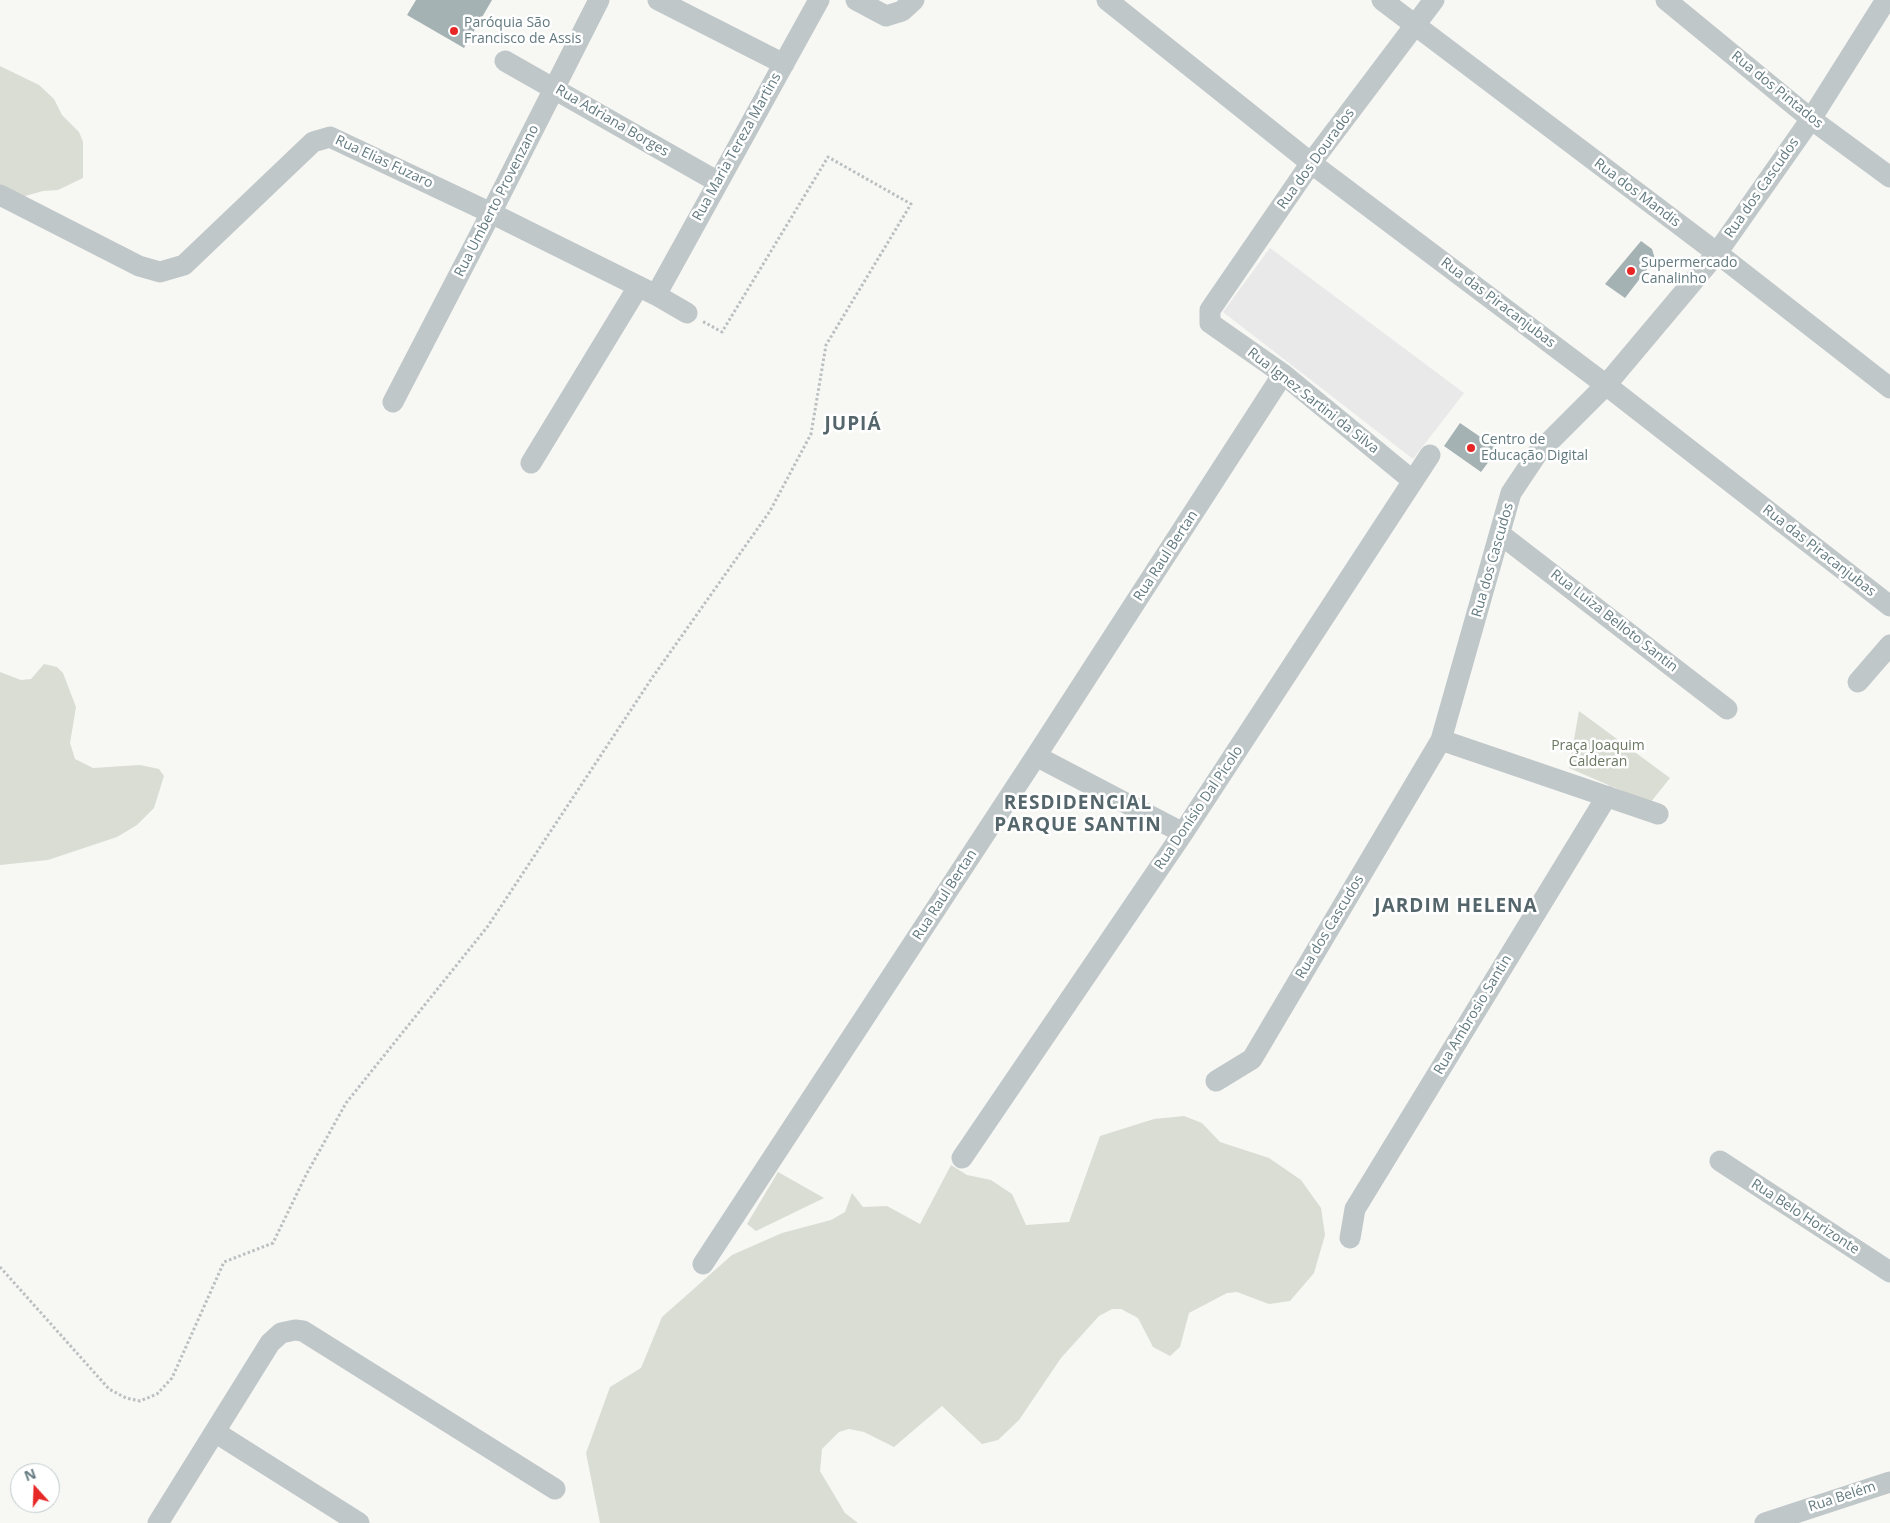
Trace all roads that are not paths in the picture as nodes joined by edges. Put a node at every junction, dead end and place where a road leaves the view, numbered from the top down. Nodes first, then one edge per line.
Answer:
1 (598, 0) edge
2 (658, 0) edge
3 (819, 0) edge
4 (856, 0) edge
5 (1107, 0) edge
6 (1382, 0) edge
7 (1434, 0) edge
8 (1666, 0) edge
9 (1886, 0) edge
10 (912, 2) edge
11 (1415, 25) junction
12 (505, 61) dead end
13 (784, 64) junction
14 (555, 87) junction
15 (1811, 119) junction
16 (1311, 163) junction
17 (1890, 177) edge
18 (718, 182) junction
19 (0, 195) edge
20 (492, 213) junction
21 (1717, 253) junction
22 (647, 291) junction
23 (687, 313) road end
24 (1210, 323) joint
25 (1283, 374) junction
26 (1606, 385) junction
27 (1890, 388) edge
28 (393, 402) dead end
29 (1430, 455) dead end
30 (532, 462) dead end
31 (1413, 481) junction
32 (1500, 534) junction
33 (1890, 606) edge
34 (1890, 645) edge
35 (1858, 682) dead end
36 (1727, 709) dead end
37 (1441, 740) junction
38 (1036, 756) junction
39 (1607, 796) junction
40 (1658, 814) dead end
41 (1183, 833) junction
42 (1216, 1081) dead end
43 (962, 1158) dead end
44 (1720, 1161) dead end
45 (1350, 1238) dead end
46 (703, 1264) dead end
47 (1890, 1272) edge
48 (215, 1432) junction
49 (1890, 1482) edge
50 (555, 1488) dead end
51 (158, 1523) edge
52 (359, 1523) edge
53 (1765, 1523) edge

1 - 14 street, Rua Umberto Provenzano
2 - 13 street
3 - 13 street, Rua Maria Tereza Martins
4 - 10 street
5 - 16 street, Rua das Piracanjubas
6 - 11 street, Rua dos Mandis
7 - 11 street, Rua dos Dourados
8 - 15 street, Rua dos Pintados
9 - 15 street, Rua dos Cascudos
11 - 16 street, Rua dos Dourados
11 - 21 street, Rua dos Mandis
12 - 14 street, Rua Adriana Borges
13 - 18 street, Rua Maria Tereza Martins
14 - 18 street, Rua Adriana Borges
14 - 20 street, Rua Umberto Provenzano
15 - 17 street, Rua dos Pintados
15 - 21 street, Rua dos Cascudos
16 - 24 street, Rua dos Dourados
16 - 26 street, Rua das Piracanjubas
18 - 22 street, Rua Maria Tereza Martins
19 - 20 street, Rua Elias Fuzaro
20 - 22 street, Rua Elias Fuzaro
20 - 28 street, Rua Umberto Provenzano
21 - 26 street, Rua dos Cascudos
21 - 27 street, Rua dos Mandis
22 - 23 street, Rua Elias Fuzaro
22 - 30 street, Rua Maria Tereza Martins
24 - 25 street, Rua Ignez Sartini da Silva
25 - 31 street, Rua Ignez Sartini da Silva
25 - 38 street, Rua Raul Bertan
26 - 32 street, Rua dos Cascudos
26 - 33 street, Rua das Piracanjubas
29 - 31 street, Rua Donísio Dal Picolo
31 - 41 street, Rua Donísio Dal Picolo
32 - 36 street, Rua Luiza Belloto Santin
32 - 37 street, Rua dos Cascudos
34 - 35 street
37 - 39 street
37 - 42 street, Rua dos Cascudos
38 - 41 street
38 - 46 street, Rua Raul Bertan
39 - 40 street
39 - 45 street, Rua Ambrosio Santin
41 - 43 street, Rua Donísio Dal Picolo
44 - 47 street, Rua Belo Horizonte
48 - 50 street
48 - 51 street
48 - 52 street
49 - 53 street, Rua Belém

